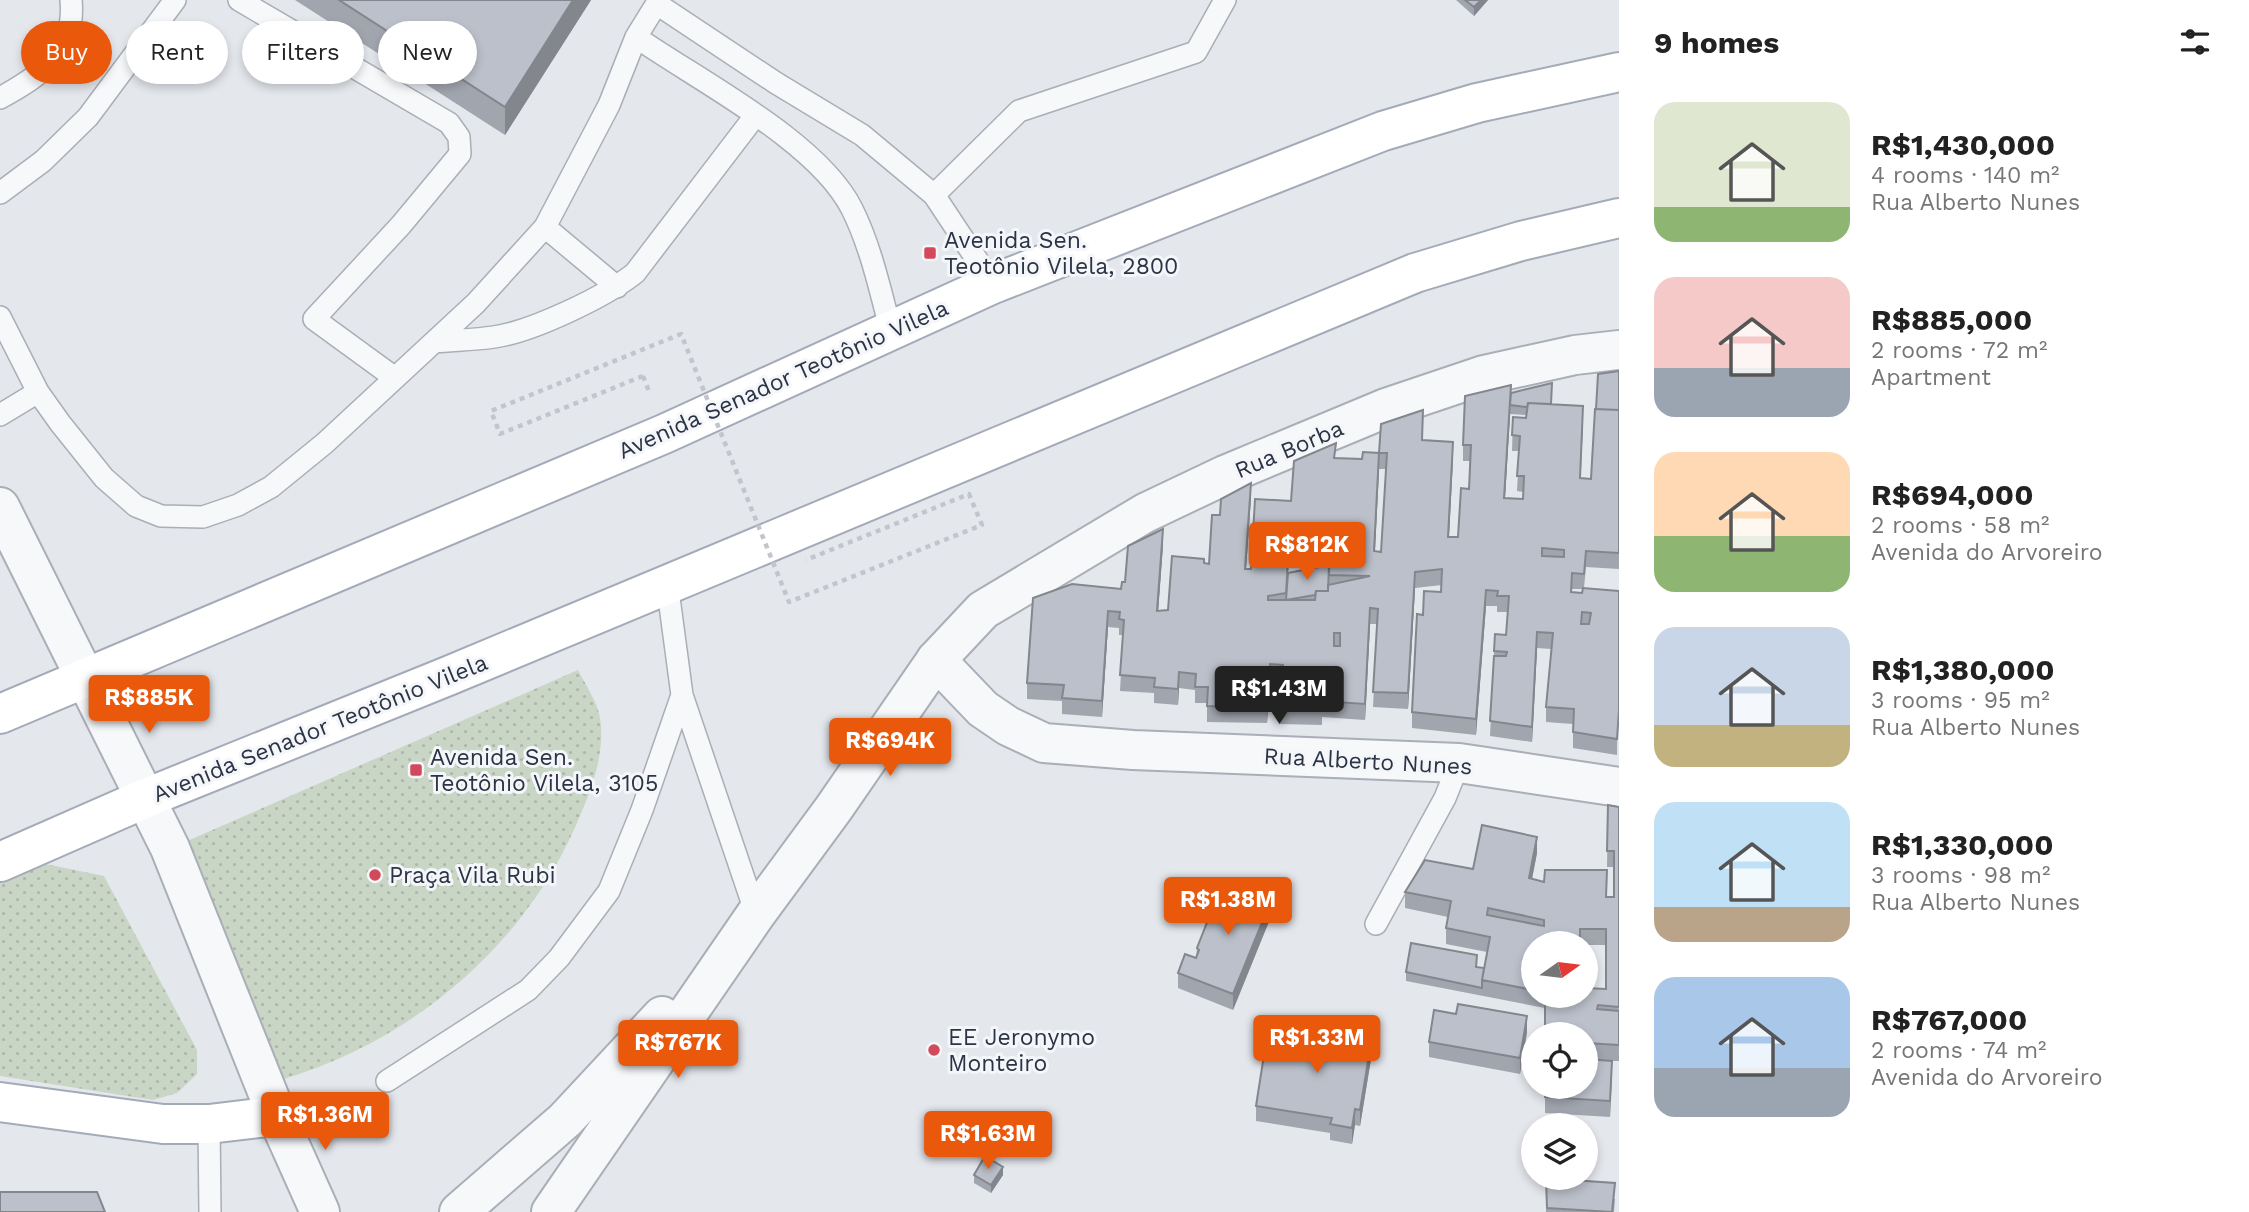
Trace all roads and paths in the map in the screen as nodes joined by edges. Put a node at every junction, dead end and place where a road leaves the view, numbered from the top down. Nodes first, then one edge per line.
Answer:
1 (71, 0) edge
2 (174, 0) edge
3 (239, 0) edge
4 (1225, 0) edge
5 (658, 2) edge
6 (636, 37) junction
7 (1619, 72) edge
8 (0, 98) edge
9 (755, 116) junction
10 (0, 193) edge
11 (934, 195) junction
12 (1619, 218) edge
13 (545, 227) junction
14 (993, 284) junction
15 (617, 287) junction
16 (0, 317) edge
17 (891, 331) junction
18 (434, 342) junction
19 (1619, 350) edge
20 (643, 376) dead end
21 (395, 378) junction
22 (38, 392) junction
23 (0, 415) edge
24 (0, 507) edge
25 (806, 560) dead end
26 (667, 583) junction
27 (936, 660) junction
28 (85, 677) junction
29 (682, 695) junction
30 (0, 714) edge
31 (1459, 763) junction
32 (1619, 787) edge
33 (146, 799) junction
34 (0, 862) edge
35 (756, 914) junction
36 (1376, 924) dead end
37 (387, 1081) dead end
38 (0, 1102) edge
39 (277, 1116) junction
40 (209, 1124) junction
41 (210, 1212) edge
42 (320, 1212) edge
43 (459, 1212) edge
44 (551, 1212) edge

1 - 8 lane
2 - 10 lane
3 - 21 lane
4 - 11 lane
5 - 6 lane
5 - 11 lane
6 - 9 lane
6 - 13 lane
7 - 14 main road, Avenida Senador Teotônio Vilela
9 - 15 lane
9 - 17 lane
11 - 14 lane
12 - 26 main road, Avenida Senador Teotônio Vilela
13 - 15 lane
13 - 18 lane
14 - 17 main road, Avenida Senador Teotônio Vilela
15 - 18 lane
16 - 22 lane
17 - 28 main road, Avenida Senador Teotônio Vilela
18 - 21 lane
19 - 27 street, Rua Borba
20 - 25 path, bridge
21 - 22 lane
22 - 23 lane
24 - 28 street
26 - 29 lane
26 - 33 main road, Avenida Senador Teotônio Vilela
27 - 31 street, Rua Alberto Nunes
27 - 35 street, Rua Borba
28 - 30 main road, Avenida Senador Teotônio Vilela
28 - 33 street
29 - 35 lane
29 - 37 lane
31 - 32 street, Rua Alberto Nunes
31 - 36 lane
33 - 34 main road, Avenida Senador Teotônio Vilela
33 - 39 street
35 - 43 street
35 - 44 street
38 - 40 main road
39 - 40 main road
39 - 42 street
40 - 41 lane

